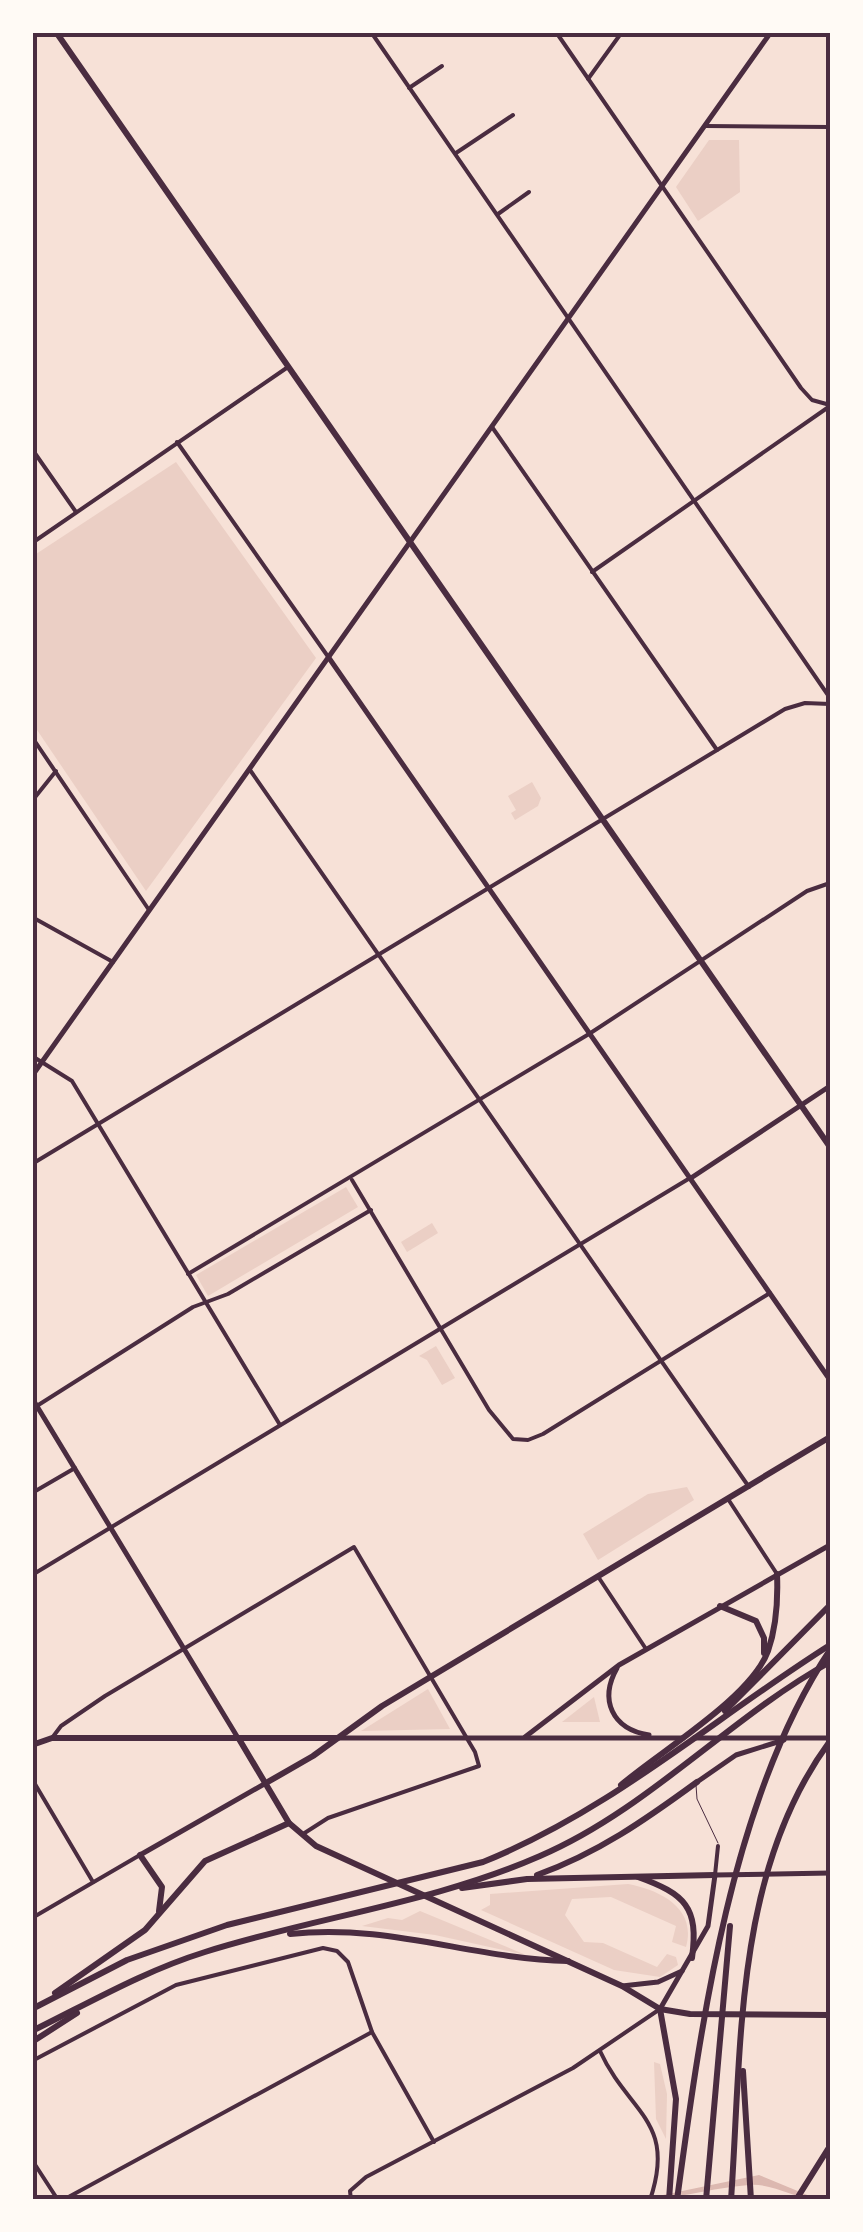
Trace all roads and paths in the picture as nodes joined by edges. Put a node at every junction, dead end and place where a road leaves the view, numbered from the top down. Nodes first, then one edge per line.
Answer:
1 (56, 32) edge
2 (371, 32) edge
3 (556, 32) edge
4 (622, 32) edge
5 (772, 32) edge
6 (442, 66) dead end
7 (588, 79) junction
8 (410, 88) junction
9 (513, 115) dead end
10 (706, 126) junction
11 (830, 126) edge
12 (456, 153) junction
13 (662, 186) junction
14 (530, 192) dead end
15 (498, 214) junction
16 (569, 319) junction
17 (288, 367) junction
18 (830, 406) edge
19 (492, 428) junction
20 (177, 442) junction
21 (32, 450) edge
22 (696, 499) junction
23 (76, 512) junction
24 (32, 543) edge
25 (410, 543) junction
26 (592, 573) junction
27 (329, 658) junction
28 (830, 701) edge
29 (32, 736) edge
30 (717, 750) junction
31 (250, 770) junction
32 (56, 771) junction
33 (32, 801) edge
34 (602, 819) junction
35 (830, 883) edge
36 (488, 888) junction
37 (149, 910) junction
38 (32, 917) edge
39 (378, 953) junction
40 (114, 962) junction
41 (702, 964) junction
42 (589, 1034) junction
43 (32, 1056) edge
44 (43, 1061) junction
45 (32, 1076) edge
46 (830, 1086) edge
47 (481, 1099) junction
48 (802, 1106) junction
49 (99, 1125) junction
50 (830, 1147) edge
51 (32, 1164) edge
52 (351, 1178) junction
53 (690, 1178) junction
54 (371, 1210) junction
55 (581, 1245) junction
56 (188, 1274) junction
57 (770, 1293) junction
58 (205, 1302) junction
59 (441, 1329) junction
60 (662, 1360) junction
61 (830, 1380) edge
62 (32, 1398) edge
63 (35, 1408) edge
64 (280, 1425) junction
65 (830, 1436) edge
66 (74, 1468) junction
67 (749, 1486) junction
68 (32, 1493) edge
69 (728, 1499) junction
70 (111, 1528) junction
71 (830, 1545) edge
72 (777, 1574) junction
73 (32, 1575) edge
74 (598, 1578) junction
75 (830, 1604) edge
76 (720, 1606) junction
77 (830, 1648) edge
78 (646, 1649) junction
79 (186, 1651) junction
80 (764, 1659) junction
81 (830, 1662) edge
82 (618, 1665) junction
83 (430, 1678) junction
84 (702, 1732) junction
85 (52, 1738) junction
86 (338, 1738) junction
87 (468, 1738) junction
88 (523, 1738) junction
89 (667, 1738) junction
90 (792, 1738) junction
91 (239, 1739) junction
92 (830, 1739) edge
93 (32, 1746) edge
94 (32, 1780) edge
95 (266, 1782) junction
96 (697, 1782) junction
97 (598, 1806) junction
98 (289, 1823) junction
99 (302, 1835) junction
100 (718, 1846) joint
101 (140, 1855) junction
102 (830, 1873) edge
103 (714, 1874) junction
104 (626, 1876) junction
105 (526, 1878) junction
106 (93, 1882) junction
107 (734, 1890) junction
108 (432, 1892) junction
109 (158, 1915) junction
110 (32, 1918) edge
111 (264, 1936) junction
112 (692, 1958) junction
113 (568, 1961) junction
114 (685, 1970) junction
115 (622, 1986) junction
116 (107, 1993) junction
117 (32, 2009) edge
118 (660, 2009) junction
119 (830, 2015) edge
120 (32, 2032) edge
121 (372, 2032) junction
122 (32, 2042) edge
123 (600, 2051) junction
124 (742, 2055) junction
125 (32, 2061) edge
126 (434, 2142) junction
127 (830, 2148) edge
128 (32, 2160) edge
129 (350, 2198) edge
130 (61, 2200) edge
131 (650, 2200) edge
132 (669, 2200) edge
133 (677, 2200) edge
134 (706, 2200) edge
135 (731, 2200) edge
136 (751, 2200) edge
137 (796, 2200) edge

1 - 17 main road
2 - 8 street
3 - 7 street
4 - 7 street
5 - 10 street
6 - 8 street
7 - 13 street
8 - 12 street
9 - 12 street
10 - 11 street
10 - 13 street
12 - 15 street
13 - 16 street
13 - 18 street
14 - 15 street
15 - 16 street
16 - 19 street
16 - 22 street
17 - 20 street
17 - 25 main road
18 - 22 street
19 - 25 street
19 - 26 street
20 - 23 street
20 - 27 street
21 - 23 street
22 - 26 street
22 - 28 street
23 - 24 street
25 - 27 street
25 - 34 main road
26 - 30 street
27 - 31 street
27 - 36 street
28 - 30 street
29 - 32 street
30 - 34 street
31 - 37 street
31 - 39 street
32 - 33 street
32 - 37 street
34 - 36 street
34 - 41 main road
35 - 41 street
36 - 39 street
36 - 42 street
37 - 40 street
38 - 40 street
39 - 47 street
39 - 49 street
40 - 44 street
41 - 42 street
41 - 48 main road
42 - 47 street
42 - 53 street
43 - 44 street
44 - 45 street
44 - 49 street
46 - 48 street
47 - 52 street
47 - 55 street
48 - 50 main road
48 - 53 street
49 - 51 street
49 - 56 street
52 - 54 street
52 - 56 street
53 - 55 street
53 - 57 street
54 - 58 street
54 - 59 street
55 - 59 street
55 - 60 street
56 - 58 street
57 - 60 street
57 - 61 street
58 - 63 street
58 - 64 street
59 - 60 street
59 - 64 street
60 - 67 street
62 - 63 street
63 - 66 street
64 - 70 street
65 - 67 main road
66 - 68 street
66 - 70 street
67 - 69 main road
69 - 72 street
69 - 74 main road
70 - 73 street
70 - 79 street
71 - 72 street
72 - 76 street
72 - 80 main road
74 - 78 street
74 - 83 main road
75 - 84 main road
76 - 78 street
76 - 80 main road
77 - 84 main road
77 - 107 main road
78 - 82 street
79 - 83 street
79 - 85 street
79 - 91 street
80 - 97 main road
81 - 108 main road
82 - 88 street
82 - 89 street
83 - 86 main road
83 - 87 street
84 - 97 main road
85 - 91 main road
85 - 93 main road
86 - 87 street
86 - 91 main road
86 - 95 main road
87 - 88 street
87 - 99 street
88 - 89 street
89 - 90 street
90 - 92 street
90 - 96 street
91 - 95 main road
92 - 124 main road
94 - 106 street
95 - 98 main road
95 - 101 street
96 - 100 lane
96 - 105 main road
97 - 117 main road
98 - 99 main road
98 - 109 main road
99 - 113 main road
100 - 103 street
101 - 106 street
101 - 109 main road
102 - 103 street
103 - 104 main road
103 - 112 street
104 - 105 main road
104 - 112 main road
105 - 108 main road
106 - 110 street
107 - 133 main road
107 - 134 main road
108 - 111 main road
109 - 117 main road
111 - 113 main road
111 - 116 main road
112 - 114 street
113 - 115 main road
114 - 115 street
114 - 118 street
115 - 118 main road
116 - 120 main road
116 - 122 main road
118 - 119 main road
118 - 123 street
118 - 132 main road
121 - 125 street
121 - 126 street
121 - 130 street
123 - 126 street
123 - 131 street
124 - 135 main road
124 - 136 main road
126 - 129 street
127 - 137 main road
128 - 130 street

